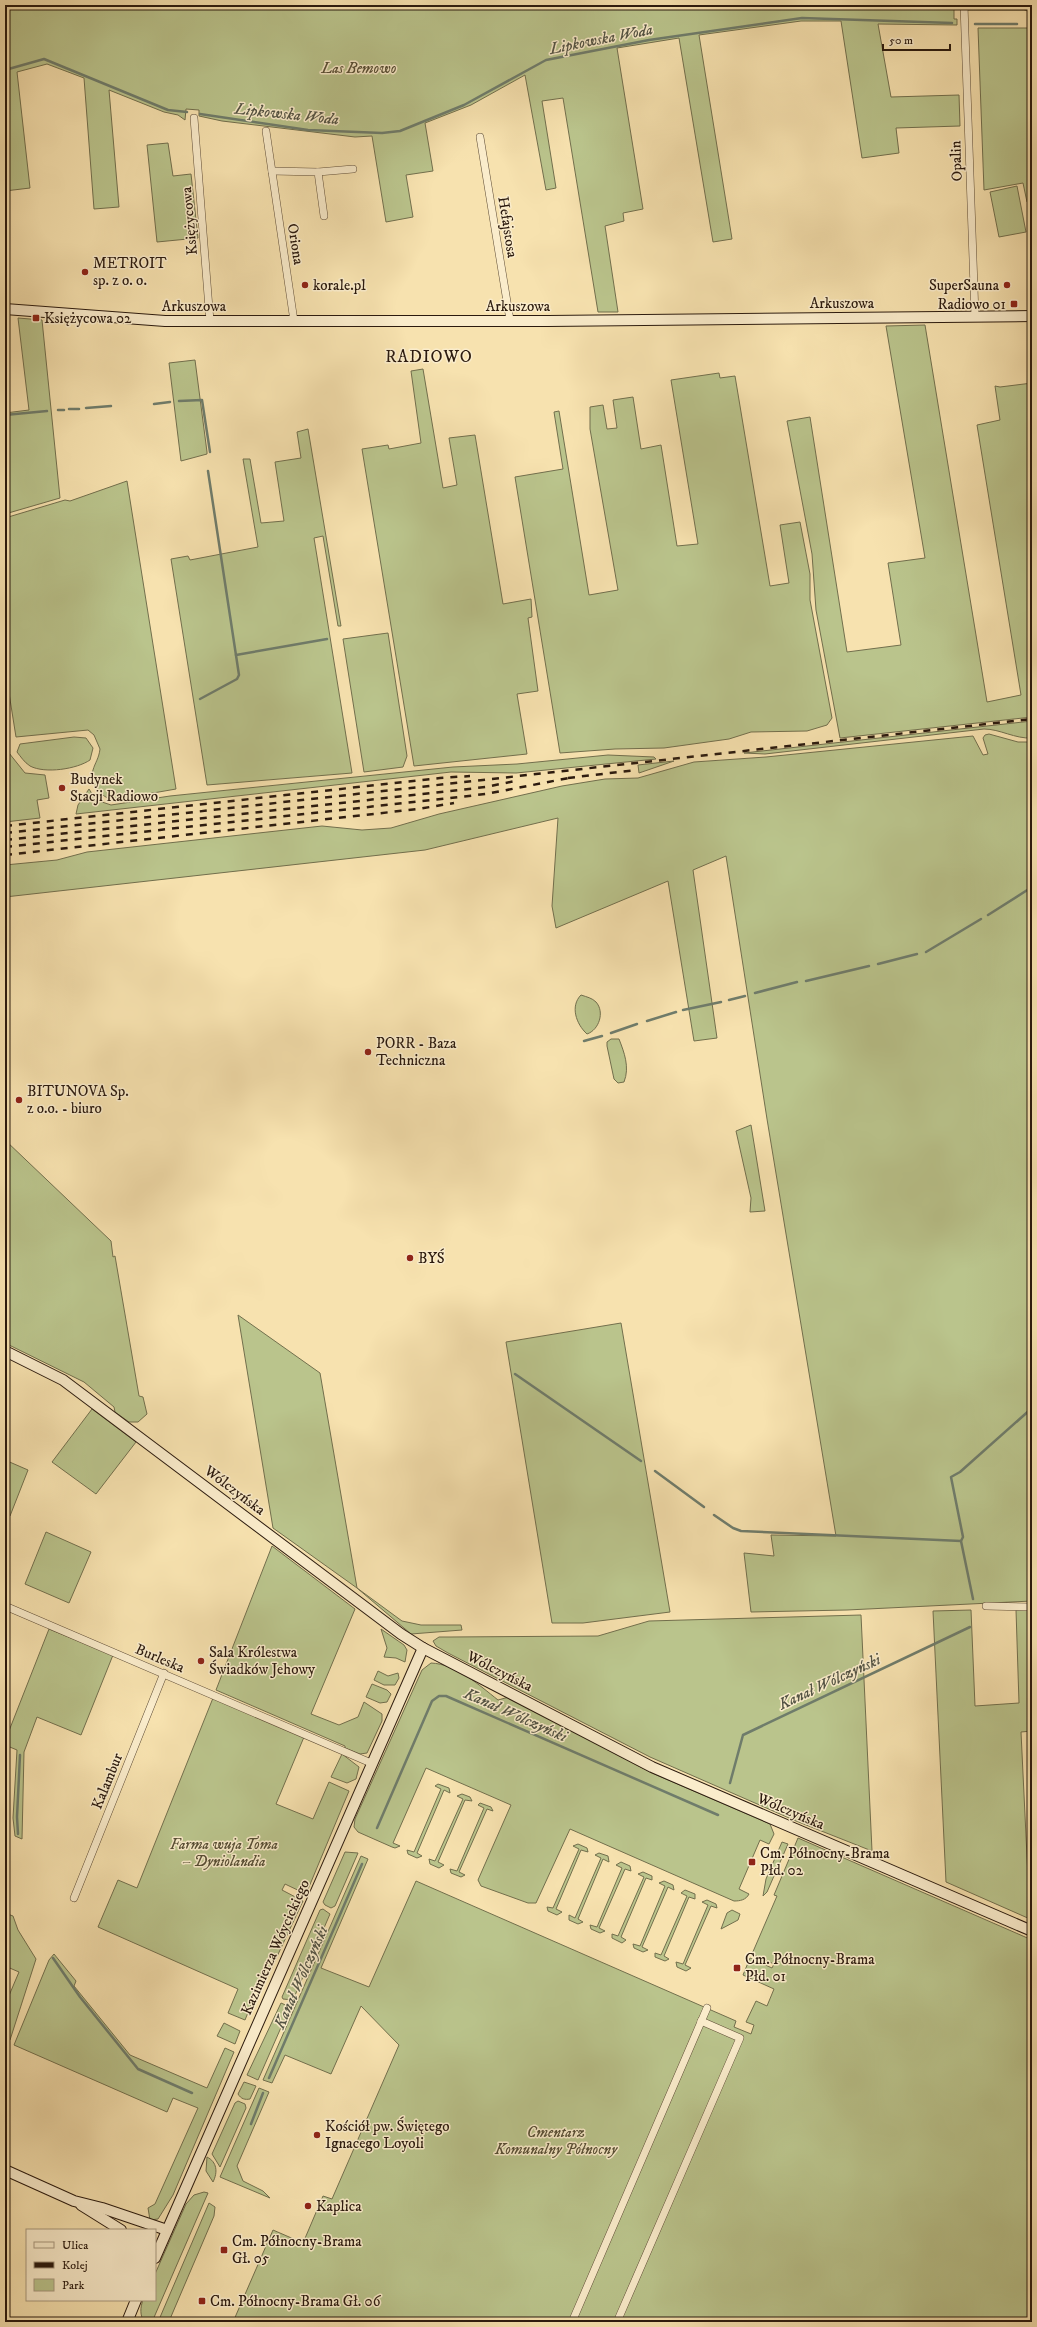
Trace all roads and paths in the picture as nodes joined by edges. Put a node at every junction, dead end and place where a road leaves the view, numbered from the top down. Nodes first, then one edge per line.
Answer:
1 (964, 5) edge
2 (194, 118) dead end
3 (266, 131) dead end
4 (480, 137) dead end
5 (353, 169) dead end
6 (272, 171) junction
7 (318, 172) junction
8 (324, 216) dead end
9 (5, 309) edge
10 (975, 316) junction
11 (1032, 316) edge
12 (510, 320) junction
13 (210, 321) junction
14 (294, 321) junction
15 (5, 1351) edge
16 (5, 1606) edge
17 (986, 1606) dead end
18 (1032, 1607) edge
19 (422, 1648) junction
20 (164, 1673) junction
21 (371, 1763) junction
22 (74, 1898) dead end
23 (1032, 1931) edge
24 (707, 2008) dead end
25 (701, 2021) junction
26 (5, 2170) edge
27 (74, 2201) junction
28 (119, 2229) edge
29 (167, 2230) junction
30 (157, 2247) edge
31 (136, 2301) edge
32 (127, 2322) edge
33 (572, 2322) edge
34 (617, 2322) edge

1 - 10 street, Opalin
2 - 13 street, Księżycowa
3 - 6 street, Oriona
4 - 12 street, Hefajstosa
5 - 7 street
6 - 7 street
6 - 14 street, Oriona
7 - 8 street
9 - 13 street, Arkuszowa
10 - 11 street, Arkuszowa
10 - 12 street, Arkuszowa
12 - 14 street, Arkuszowa
13 - 14 street, Arkuszowa
15 - 19 street, Wólczyńska
16 - 20 street, Burleska
17 - 18 street
19 - 21 street, Kazimierza Wóycickiego
19 - 23 street, Wólczyńska
20 - 21 street, Burleska
20 - 22 street, Kalambur
21 - 29 street, Kazimierza Wóycickiego
24 - 25 street
25 - 33 street
25 - 34 street
26 - 27 street
27 - 28 street
27 - 29 street
29 - 30 street, Kazimierza Wóycickiego
31 - 32 street

